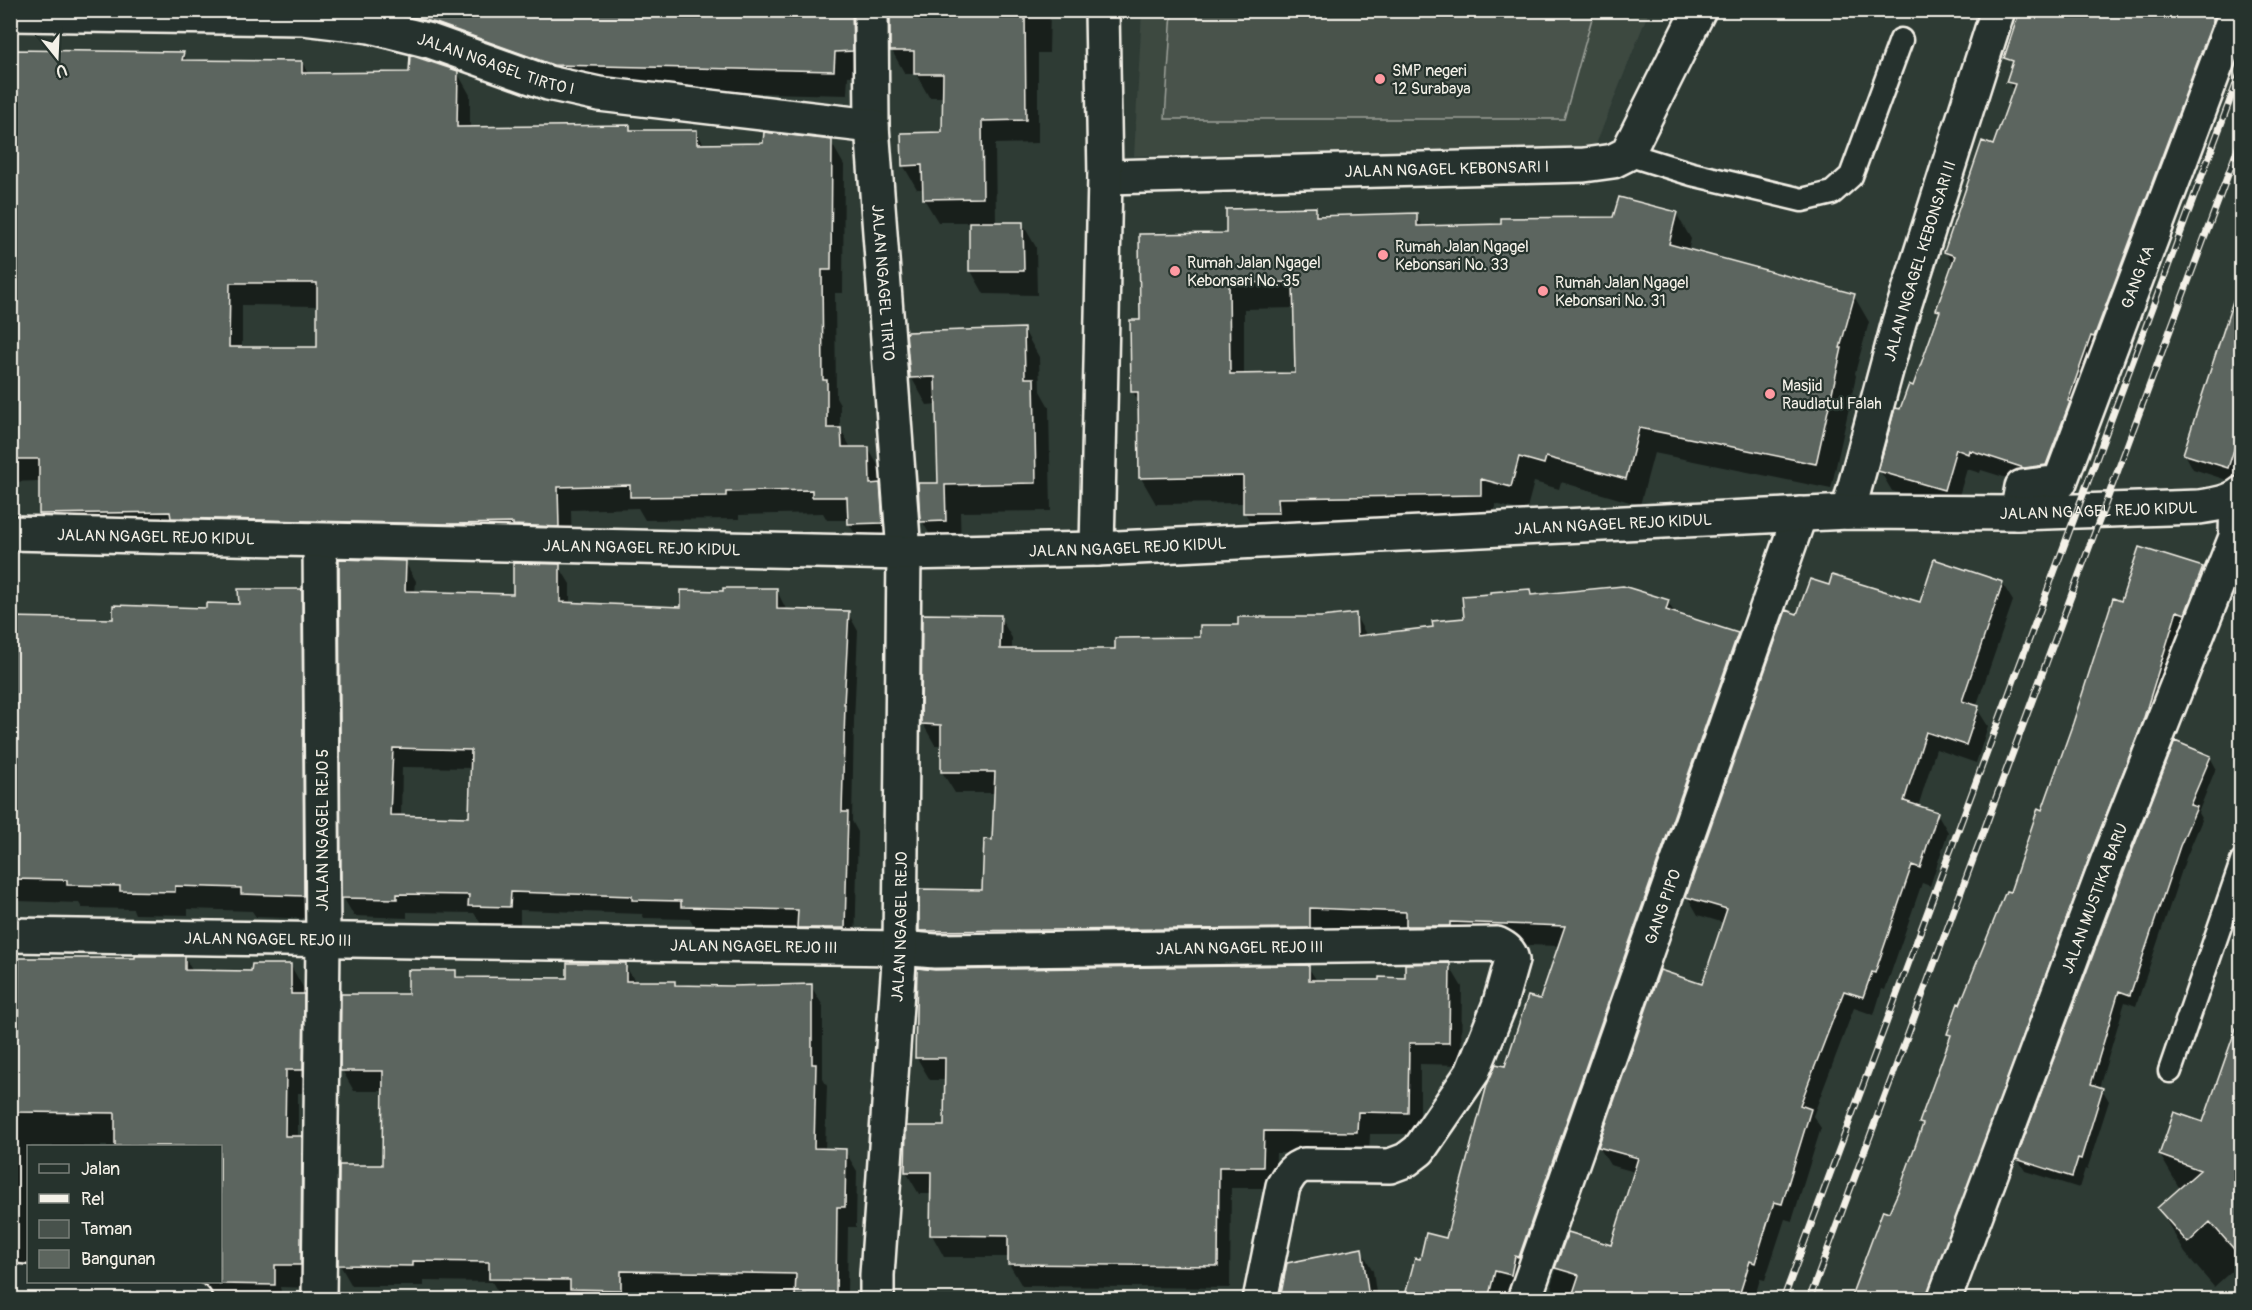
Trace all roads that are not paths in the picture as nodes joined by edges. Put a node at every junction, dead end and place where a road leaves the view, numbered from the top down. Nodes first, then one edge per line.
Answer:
1 (871, 10) edge
2 (1102, 10) edge
3 (1699, 10) edge
4 (1998, 10) edge
5 (2236, 10) edge
6 (10, 14) edge
7 (1901, 40) dead end
8 (872, 126) junction
9 (1627, 154) junction
10 (1105, 177) junction
11 (2239, 495) edge
12 (1848, 512) junction
13 (2018, 513) junction
14 (1800, 514) junction
15 (10, 533) edge
16 (320, 541) junction
17 (1097, 549) junction
18 (904, 553) junction
19 (2241, 862) edge
20 (10, 934) edge
21 (323, 940) junction
22 (900, 948) junction
23 (2170, 1071) dead end
24 (10, 1281) edge
25 (27, 1283) edge
26 (31, 1283) edge
27 (195, 1299) edge
28 (319, 1299) edge
29 (877, 1299) edge
30 (1260, 1299) edge
31 (1524, 1299) edge
32 (1944, 1299) edge

1 - 8 street, JALAN NGAGEL TIRTO
2 - 10 street
3 - 9 street
4 - 12 street, JALAN NGAGEL KEBONSARI II
5 - 13 street, GANG KA
6 - 8 street, JALAN NGAGEL TIRTO I
7 - 9 lane
8 - 18 street, JALAN NGAGEL TIRTO
9 - 10 street, JALAN NGAGEL KEBONSARI I
10 - 17 street
11 - 13 street, JALAN NGAGEL REJO KIDUL
11 - 32 street, JALAN MUSTIKA BARU
12 - 13 street, JALAN NGAGEL REJO KIDUL
12 - 14 street, JALAN NGAGEL REJO KIDUL
14 - 17 street, JALAN NGAGEL REJO KIDUL
14 - 31 street, GANG PIPO
15 - 16 street, JALAN NGAGEL REJO KIDUL
16 - 18 street, JALAN NGAGEL REJO KIDUL
16 - 21 street, JALAN NGAGEL REJO 5
17 - 18 street, JALAN NGAGEL REJO KIDUL
18 - 22 street, JALAN NGAGEL REJO
19 - 23 lane
20 - 21 street, JALAN NGAGEL REJO III
21 - 22 street, JALAN NGAGEL REJO III
21 - 28 street, JALAN NGAGEL REJO 5
22 - 29 street, JALAN NGAGEL REJO
22 - 30 street, JALAN NGAGEL REJO III
24 - 25 street
26 - 27 street

